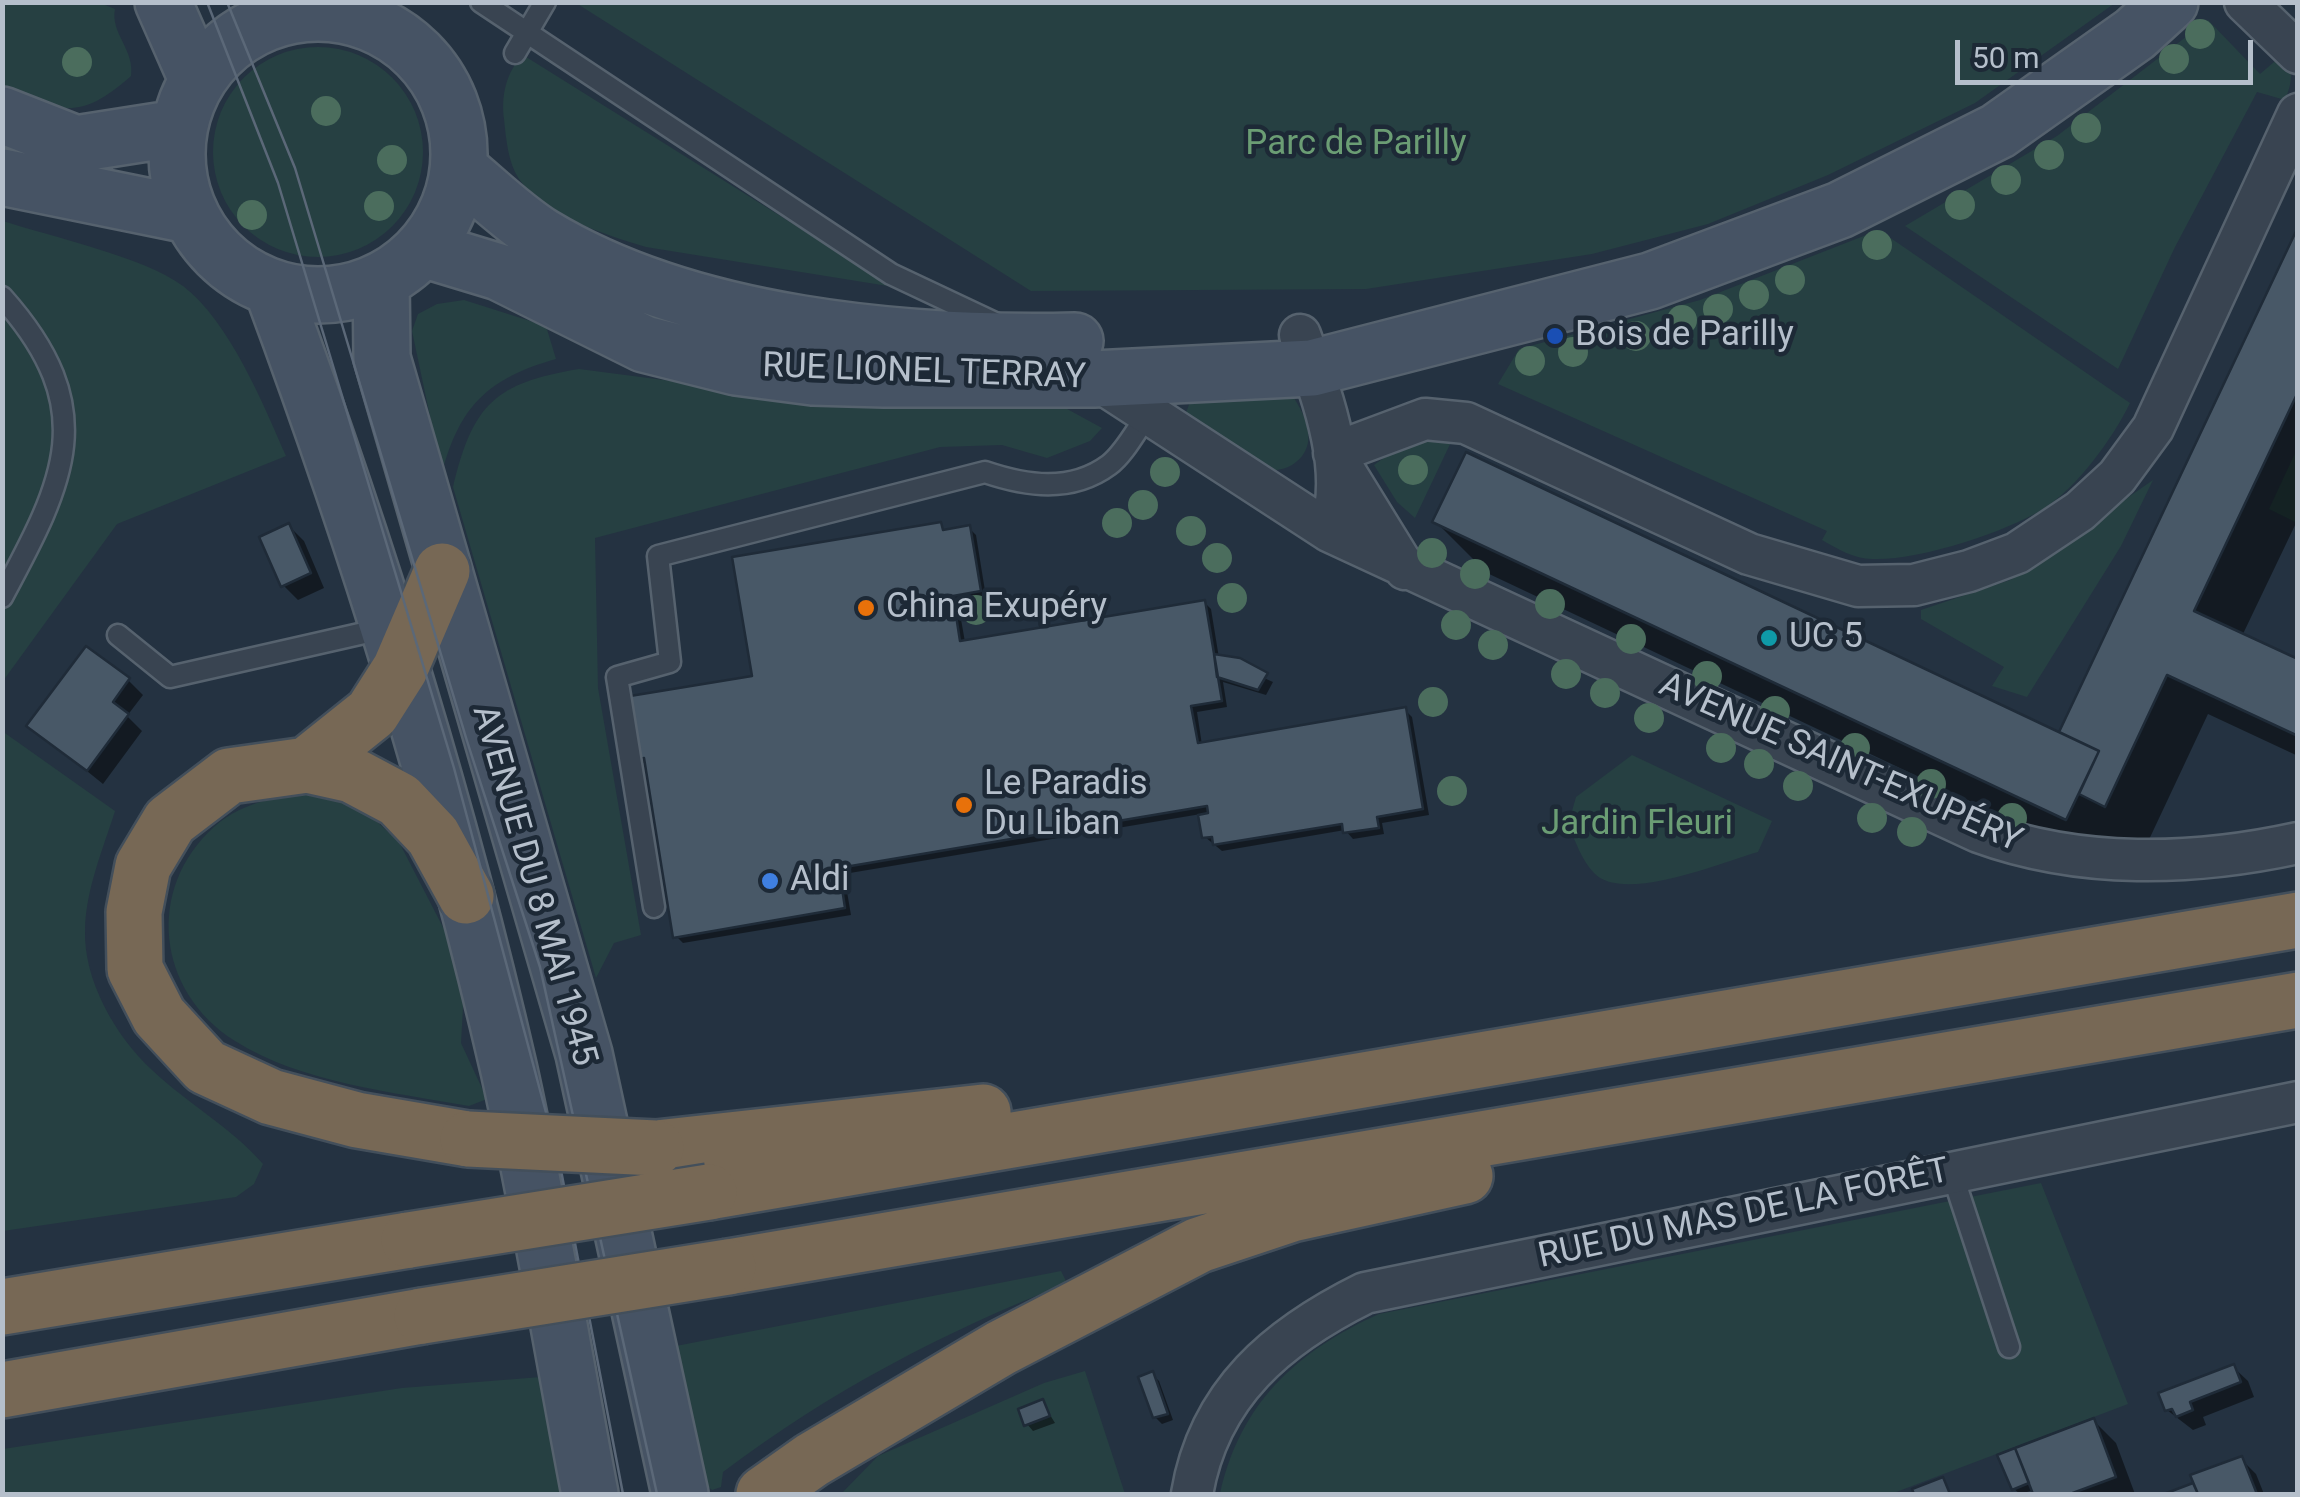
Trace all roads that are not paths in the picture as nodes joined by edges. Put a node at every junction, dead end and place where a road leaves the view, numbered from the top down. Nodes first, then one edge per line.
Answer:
1 (163, 2) edge
2 (482, 2) edge
3 (545, 2) edge
4 (2170, 2) edge
5 (2245, 2) edge
6 (399, 20) edge
7 (530, 33) junction
8 (515, 52) dead end
9 (2298, 53) edge
10 (188, 104) junction
11 (2298, 114) edge
12 (2, 115) edge
13 (459, 169) junction
14 (2, 177) edge
15 (189, 215) junction
16 (402, 265) junction
17 (272, 288) junction
18 (2, 297) edge
19 (1035, 342) junction
20 (1306, 352) junction
21 (1094, 378) junction
22 (1148, 414) junction
23 (1334, 453) junction
24 (1329, 532) junction
25 (1405, 569) junction
26 (2, 598) edge
27 (413, 622) junction
28 (118, 635) dead end
29 (307, 765) junction
30 (2298, 843) edge
31 (466, 896) junction
32 (654, 907) dead end
33 (2298, 920) edge
34 (2298, 1000) edge
35 (1822, 1080) junction
36 (1270, 1093) junction
37 (2298, 1102) edge
38 (1952, 1173) junction
39 (2, 1307) edge
40 (2009, 1347) dead end
41 (2, 1390) edge
42 (590, 1494) edge
43 (680, 1494) edge
44 (764, 1494) edge
45 (1192, 1494) edge

1 - 10 main road
2 - 7 lane
3 - 7 lane
4 - 20 main road, RUE LIONEL TERRAY
5 - 9 street
6 - 10 main road
6 - 13 main road
7 - 8 lane
7 - 19 lane
10 - 12 main road
10 - 15 main road
11 - 23 street
13 - 16 main road
13 - 19 main road, RUE LIONEL TERRAY
14 - 15 main road
15 - 17 main road
16 - 17 main road
16 - 21 main road, RUE LIONEL TERRAY
16 - 27 main road, AVENUE DU 8 MAI 1945
17 - 27 main road, AVENUE DU 8 MAI 1945
18 - 26 lane
19 - 20 main road, RUE LIONEL TERRAY
19 - 21 street, AVENUE SAINT-EXUPÉRY
20 - 21 main road, RUE LIONEL TERRAY
20 - 23 street
21 - 22 street, AVENUE SAINT-EXUPÉRY
22 - 24 street, AVENUE SAINT-EXUPÉRY
22 - 32 lane
23 - 24 street
23 - 25 street
24 - 25 street, AVENUE SAINT-EXUPÉRY
25 - 30 street, AVENUE SAINT-EXUPÉRY
27 - 28 lane
27 - 29 highway
27 - 31 main road, AVENUE DU 8 MAI 1945
27 - 43 main road, AVENUE DU 8 MAI 1945
29 - 31 highway
29 - 36 highway, bridge
31 - 42 main road, AVENUE DU 8 MAI 1945
33 - 36 highway
34 - 35 highway
35 - 41 highway, bridge
35 - 44 highway
36 - 39 highway, bridge
37 - 38 street, RUE DU MAS DE LA FORÊT
38 - 40 lane
38 - 45 street, RUE DU MAS DE LA FORÊT

